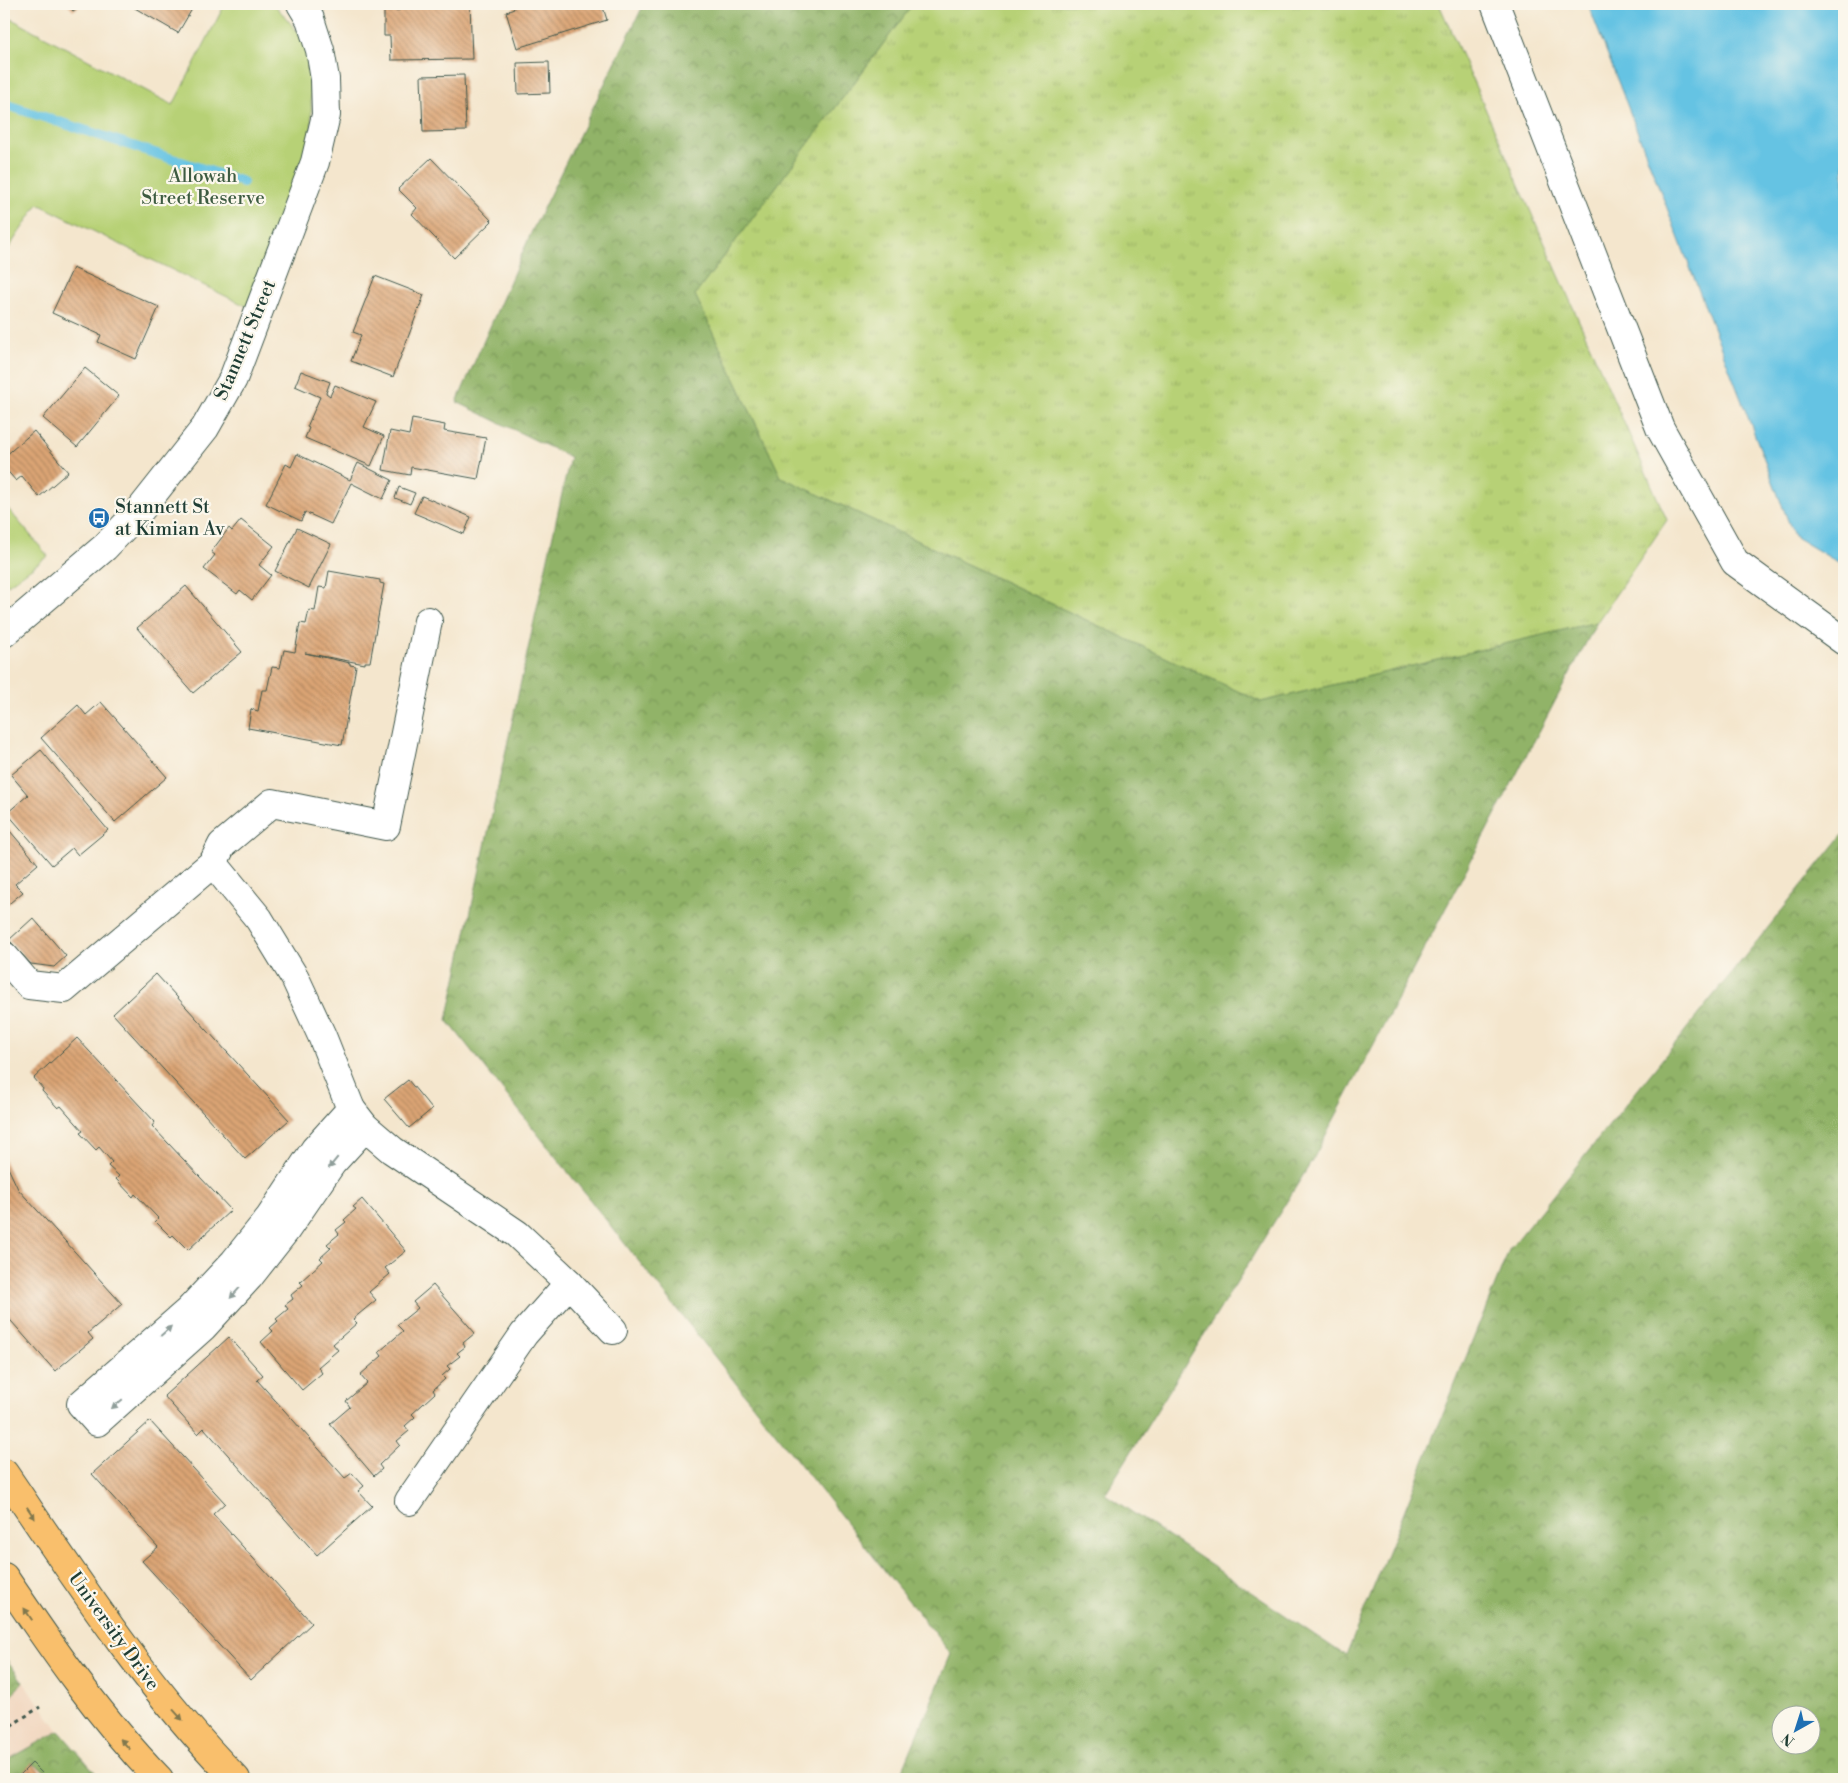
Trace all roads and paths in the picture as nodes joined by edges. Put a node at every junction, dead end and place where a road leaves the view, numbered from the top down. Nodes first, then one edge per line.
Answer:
1 (302, 4) edge
2 (1495, 4) edge
3 (428, 621) dead end
4 (4, 634) edge
5 (1844, 642) edge
6 (213, 862) junction
7 (4, 956) edge
8 (358, 1118) junction
9 (569, 1283) junction
10 (613, 1330) dead end
11 (4, 1473) edge
12 (409, 1501) dead end
13 (4, 1577) edge
14 (40, 1707) dead end
15 (4, 1730) edge
16 (159, 1779) edge
17 (236, 1779) edge

1 - 4 street, Stannett Street
2 - 5 street
3 - 6 street
6 - 7 street
6 - 8 street
8 -> 8 street
8 - 9 street
9 - 10 street
9 - 12 street
11 -> 17 main road, University Drive
16 -> 13 main road
14 - 15 path

